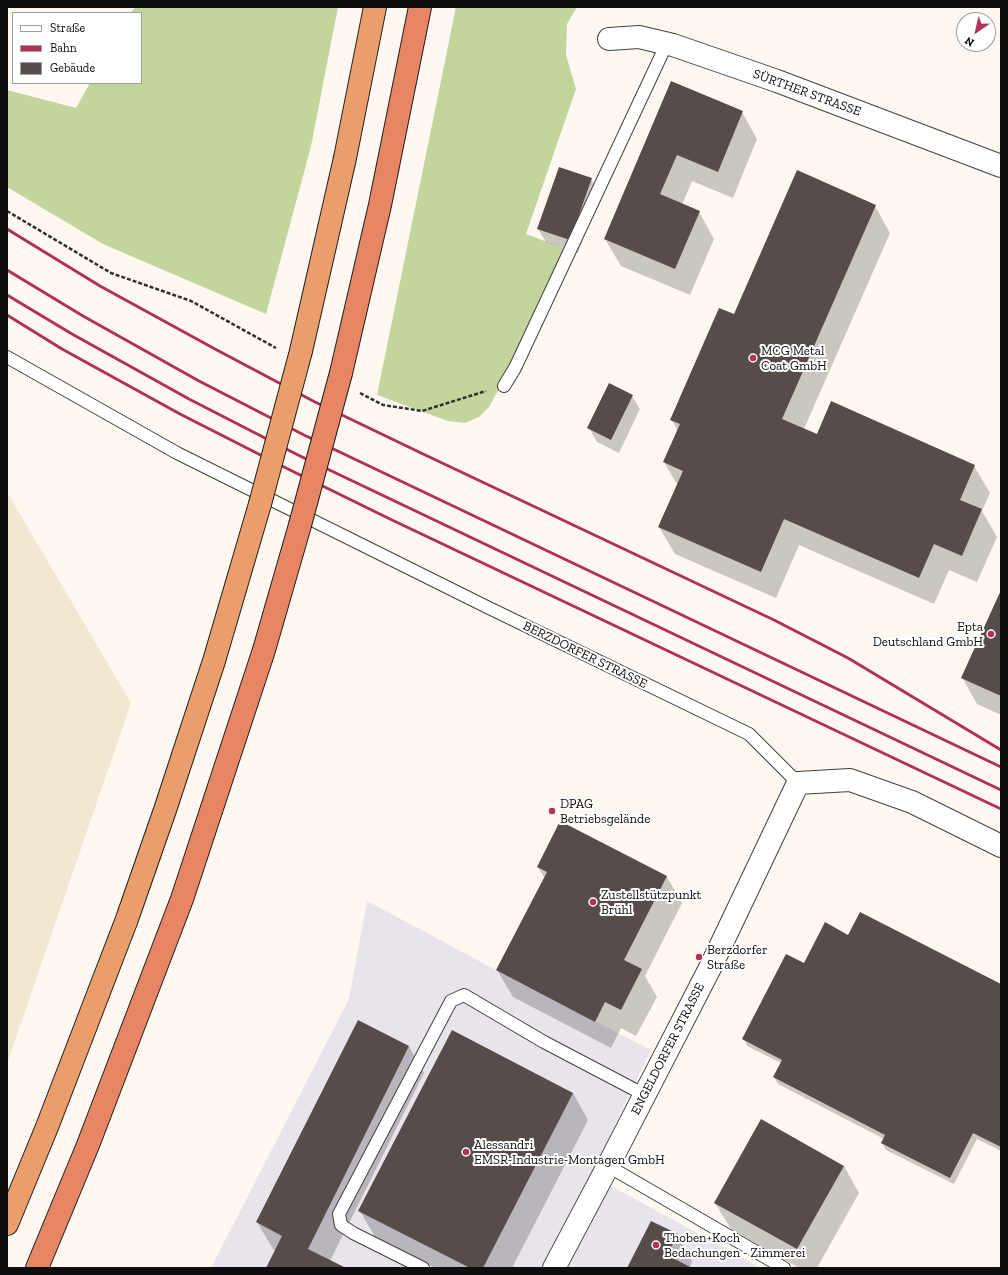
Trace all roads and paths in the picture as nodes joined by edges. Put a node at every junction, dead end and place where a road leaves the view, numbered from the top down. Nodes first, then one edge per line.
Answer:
1 (375, 7) edge
2 (420, 7) edge
3 (610, 38) dead end
4 (667, 43) junction
5 (1001, 166) edge
6 (7, 210) edge
7 (290, 350) junction
8 (7, 357) edge
9 (504, 386) joint
10 (355, 390) dead end
11 (798, 783) junction
12 (1001, 846) edge
13 (645, 1095) junction
14 (608, 1166) junction
15 (7, 1224) edge
16 (36, 1268) edge
17 (423, 1268) edge
18 (554, 1268) edge
19 (784, 1268) edge

1 - 7 highway
2 - 16 highway, bridge
3 - 4 street, SÜRTHER STRASSE
4 - 5 street, SÜRTHER STRASSE
4 - 9 lane
6 - 7 path
7 - 15 highway, bridge
8 - 11 lane, BERZDORFER STRASSE
9 - 10 path
11 - 12 street
11 - 13 street, ENGELDORFER STRASSE
13 - 14 street, ENGELDORFER STRASSE
13 - 17 lane
14 - 18 street, ENGELDORFER STRASSE
14 - 19 lane

